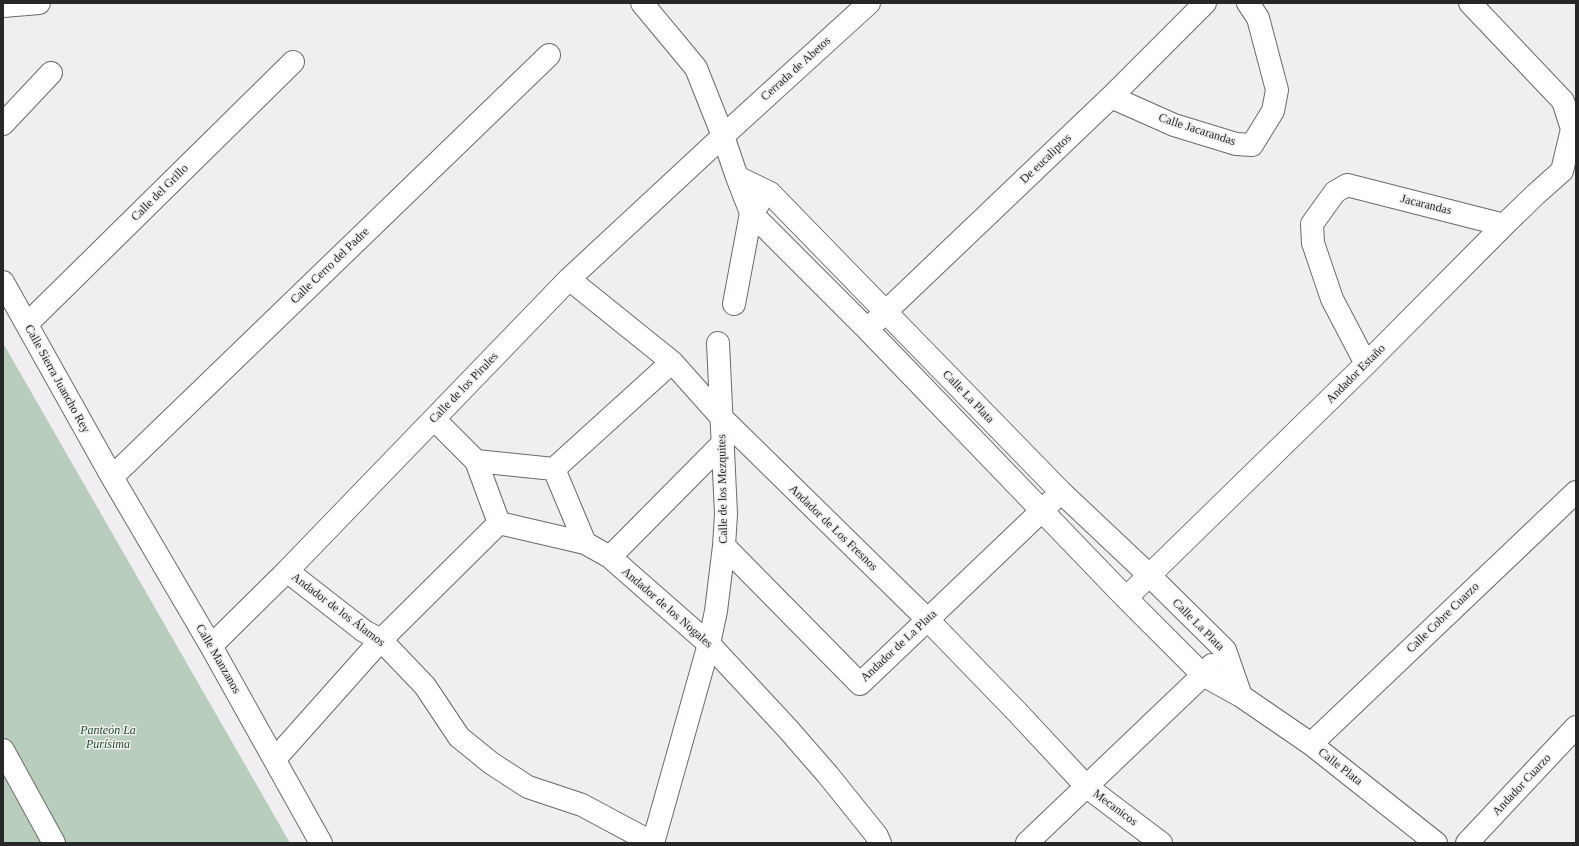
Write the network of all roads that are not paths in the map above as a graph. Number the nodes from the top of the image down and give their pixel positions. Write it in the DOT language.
graph roads {
  1 [pos="39,3"];
  2 [pos="642,3"];
  3 [pos="869,3"];
  4 [pos="1205,3"];
  5 [pos="1248,3"];
  6 [pos="1470,3"];
  7 [pos="3,6"];
  8 [pos="549,54"];
  9 [pos="293,62"];
  10 [pos="51,73"];
  11 [pos="1112,97"];
  12 [pos="3,124"];
  13 [pos="723,136"];
  14 [pos="1569,175"];
  15 [pos="737,177"];
  16 [pos="770,193"];
  17 [pos="751,213"];
  18 [pos="1504,225"];
  19 [pos="570,279"];
  20 [pos="3,282"];
  21 [pos="734,304"];
  22 [pos="886,312"];
  23 [pos="27,324"];
  24 [pos="868,329"];
  25 [pos="718,343"];
  26 [pos="672,362"];
  27 [pos="1366,364"];
  28 [pos="720,417"];
  29 [pos="434,419"];
  30 [pos="723,443"];
  31 [pos="476,461"];
  32 [pos="554,469"];
  33 [pos="112,477"];
  34 [pos="1061,492"];
  35 [pos="1576,492"];
  36 [pos="1042,510"];
  37 [pos="499,523"];
  38 [pos="585,543"];
  39 [pos="724,546"];
  40 [pos="610,557"];
  41 [pos="287,571"];
  42 [pos="1149,575"];
  43 [pos="1126,598"];
  44 [pos="928,620"];
  45 [pos="381,640"];
  46 [pos="709,644"];
  47 [pos="211,646"];
  48 [pos="1225,650"];
  49 [pos="1203,675"];
  50 [pos="1241,696"];
  51 [pos="1576,727"];
  52 [pos="1311,744"];
  53 [pos="3,750"];
  54 [pos="275,759"];
  55 [pos="1087,787"];
  56 [pos="884,841"];
  57 [pos="54,843"];
  58 [pos="321,843"];
  59 [pos="653,843"];
  60 [pos="1027,843"];
  61 [pos="1161,843"];
  62 [pos="1436,843"];
  63 [pos="1467,843"];
  1 -- 7 [label="street"];
  2 -- 13 [label="street"];
  3 -- 13 [label="street, Cerrada de Abetos"];
  4 -- 11 [label="street, De eucaliptos"];
  5 -- 11 [label="street, Calle Jacarandas"];
  6 -- 14 [label="street"];
  8 -- 33 [label="street, Calle Cerro del Padre"];
  9 -- 23 [label="street, Calle del Grillo"];
  10 -- 12 [label="street"];
  11 -- 22 [label="street, De eucaliptos"];
  13 -- 15 [label="street"];
  13 -- 19 [label="street, Calle de los Pirules"];
  14 -- 18 [label="street, Andador Estaño"];
  15 -- 16 [label="street, Calle La Plata"];
  15 -- 17 [label="street, Calle La Plata"];
  16 -- 17 [label="street"];
  16 -- 22 [label="street, Calle La Plata"];
  17 -- 21 [label="street"];
  17 -- 24 [label="street, Calle La Plata"];
  18 -- 27 [label="street, Andador Estaño"];
  18 -- 27 [label="street, Jacarandas"];
  19 -- 26 [label="street, Andador de Los Fresnos"];
  19 -- 29 [label="street, Calle de los Pirules"];
  20 -- 23 [label="street, Calle Sierra Juancho Rey"];
  22 -- 24 [label="street, De eucaliptos"];
  22 -- 34 [label="street, Calle La Plata"];
  23 -- 33 [label="street, Calle Sierra Juancho Rey"];
  24 -- 36 [label="street, Calle La Plata"];
  25 -- 28 [label="street, Calle de los Mezquites"];
  26 -- 28 [label="street, Andador de Los Fresnos"];
  26 -- 32 [label="street"];
  27 -- 42 [label="street, Andador Estaño"];
  28 -- 30 [label="street, Calle de los Mezquites"];
  28 -- 44 [label="street, Andador de Los Fresnos"];
  29 -- 31 [label="street"];
  29 -- 41 [label="street, Calle de los Pirules"];
  30 -- 39 [label="street, Calle de los Mezquites"];
  30 -- 40 [label="street"];
  31 -- 32 [label="street"];
  31 -- 37 [label="street"];
  32 -- 38 [label="street"];
  33 -- 47 [label="street, Calle Manzanos"];
  34 -- 36 [label="street, Andador de La Plata"];
  34 -- 42 [label="street, Calle La Plata"];
  35 -- 52 [label="street, Calle Cobre Cuarzo"];
  36 -- 43 [label="street, Calle La Plata"];
  36 -- 44 [label="street, Andador de La Plata"];
  37 -- 38 [label="street, Andador de los Nogales"];
  37 -- 45 [label="street"];
  38 -- 40 [label="street, Andador de los Nogales"];
  39 -- 44 [label="street, Andador de La Plata"];
  39 -- 46 [label="street, Calle de los Mezquites"];
  40 -- 46 [label="street, Andador de los Nogales"];
  41 -- 45 [label="street, Andador de los Álamos"];
  41 -- 47 [label="street, Calle de los Pirules"];
  42 -- 43 [label="street, Andador Estaño"];
  42 -- 48 [label="street, Calle La Plata"];
  43 -- 49 [label="street, Calle La Plata"];
  44 -- 55 [label="street, Andador de Los Fresnos"];
  45 -- 54 [label="street"];
  45 -- 59 [label="street, Andador de los Álamos"];
  46 -- 56 [label="street, Andador de los Nogales"];
  46 -- 59 [label="street, Calle de los Mezquites"];
  47 -- 54 [label="street, Calle Manzanos"];
  48 -- 49 [label="street"];
  48 -- 50 [label="street, Calle La Plata"];
  49 -- 50 [label="street, Calle La Plata"];
  49 -- 55 [label="street"];
  50 -- 52 [label="street, Calle Plata"];
  51 -- 63 [label="street, Andador Cuarzo"];
  52 -- 62 [label="street, Calle Plata"];
  53 -- 57 [label="street"];
  54 -- 58 [label="street, Calle Manzanos"];
  55 -- 60 [label="street"];
  55 -- 61 [label="street, Mecanicos"];
}
